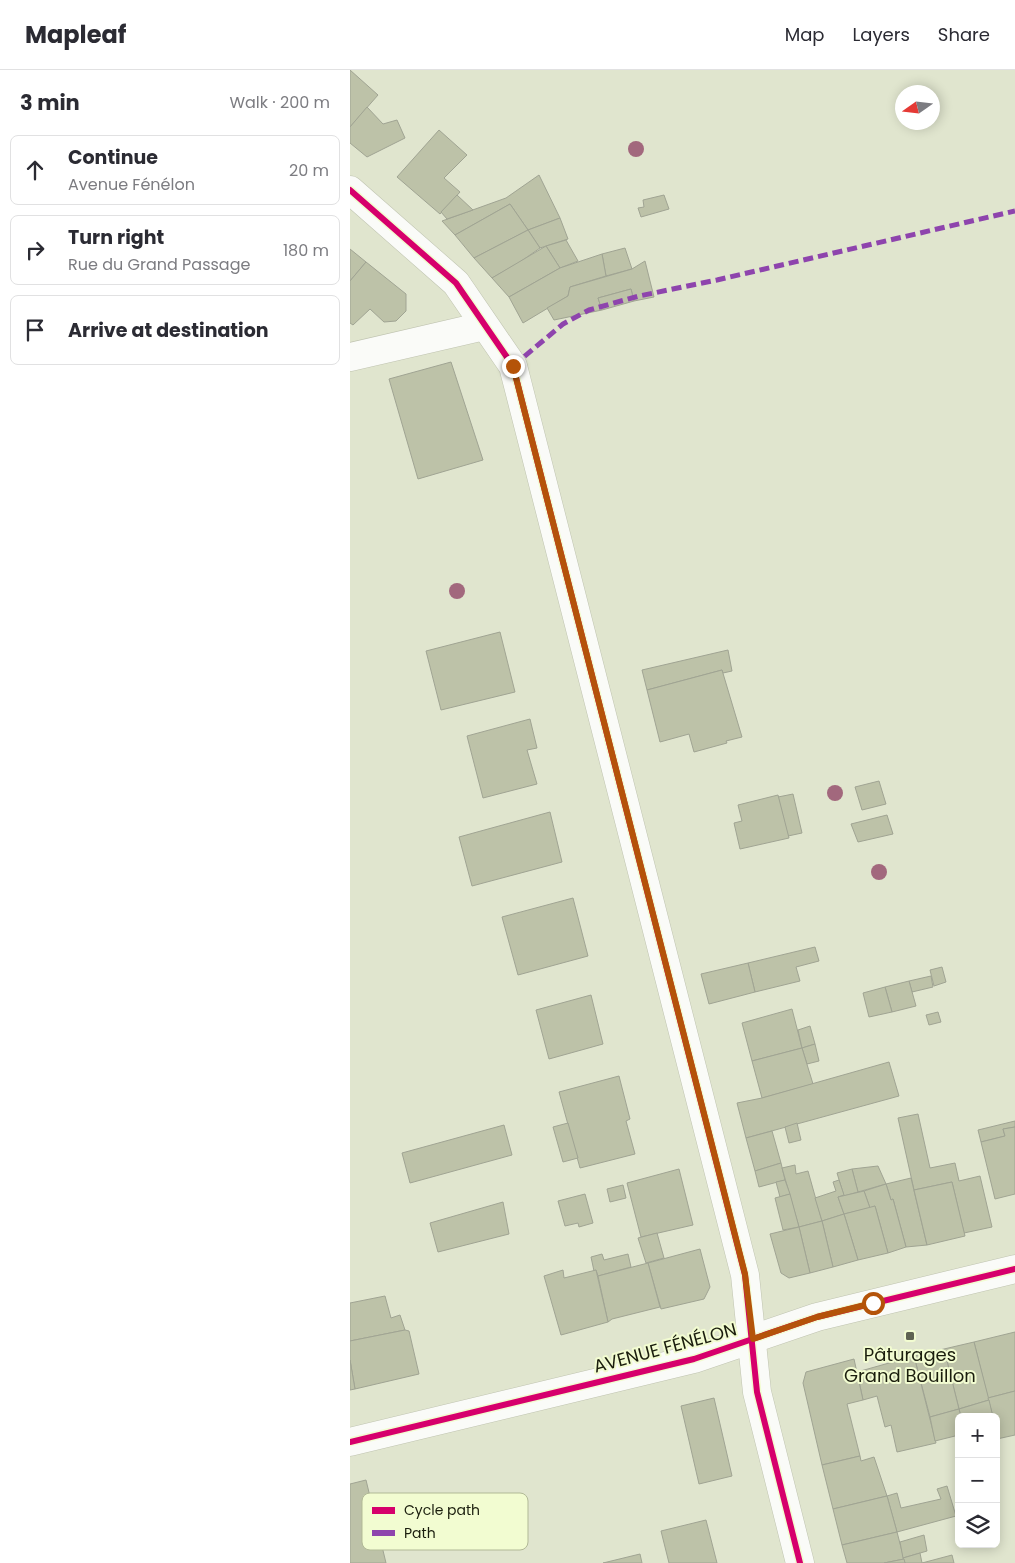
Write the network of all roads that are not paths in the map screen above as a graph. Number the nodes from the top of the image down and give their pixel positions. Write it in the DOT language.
graph roads {
  1 [pos="350,190"];
  2 [pos="484,326"];
  3 [pos="350,357"];
  4 [pos="1015,1269"];
  5 [pos="753,1339"];
  6 [pos="350,1442"];
  7 [pos="800,1563"];
  1 -- 2 [label="street"];
  2 -- 3 [label="street"];
  2 -- 5 [label="street"];
  4 -- 5 [label="street, AVENUE FÉNÉLON"];
  5 -- 6 [label="street, AVENUE FÉNÉLON"];
  5 -- 7 [label="street"];
}
